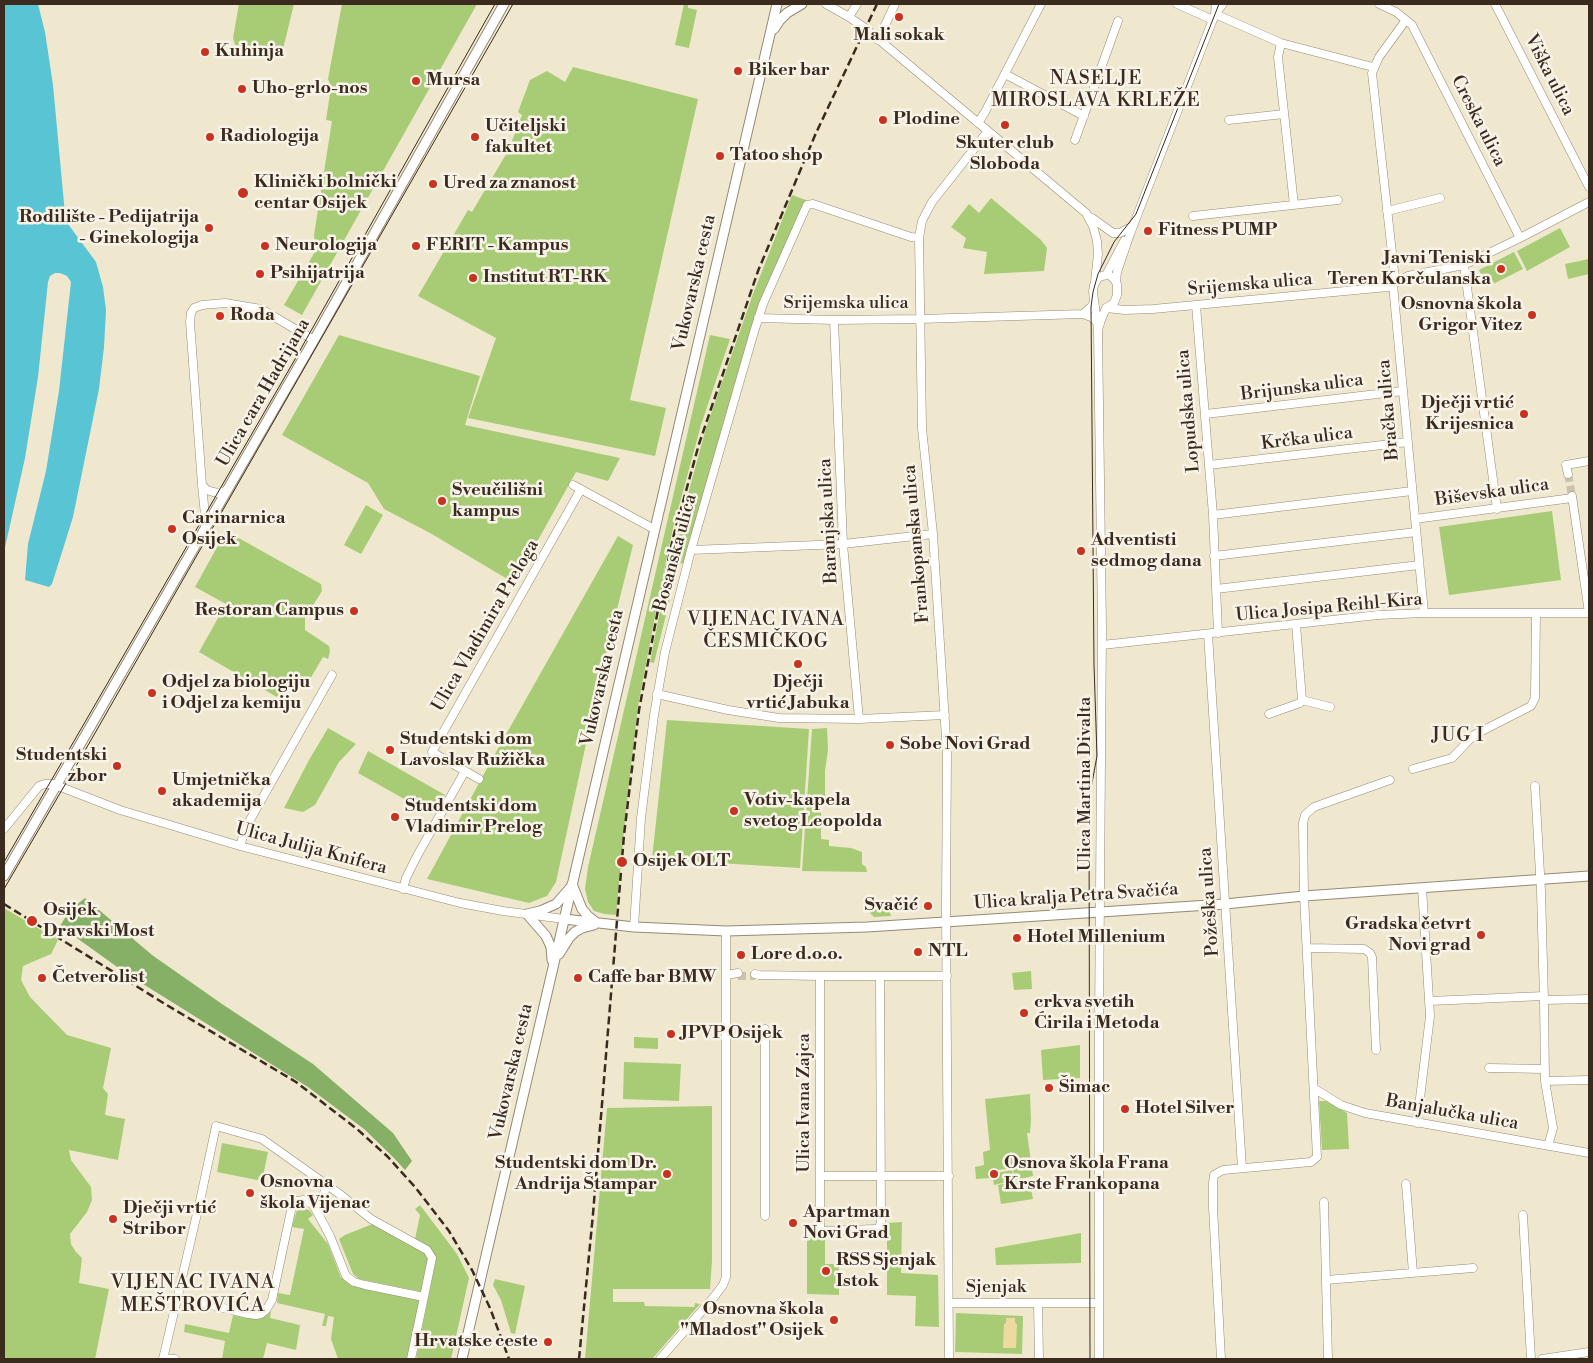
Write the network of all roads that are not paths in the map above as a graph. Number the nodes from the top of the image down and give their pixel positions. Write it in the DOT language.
graph roads {
  1 [pos="504,4"];
  2 [pos="777,4"];
  3 [pos="802,4"];
  4 [pos="826,4"];
  5 [pos="857,4"];
  6 [pos="895,4"];
  7 [pos="1041,4"];
  8 [pos="1177,4"];
  9 [pos="1216,4"];
  10 [pos="1223,4"];
  11 [pos="1379,4"];
  12 [pos="1495,4"];
  13 [pos="849,16"];
  14 [pos="1214,17"];
  15 [pos="1406,20"];
  16 [pos="1118,21"];
  17 [pos="769,38"];
  18 [pos="878,40"];
  19 [pos="1281,43"];
  20 [pos="1374,67"];
  21 [pos="1005,74"];
  22 [pos="1284,114"];
  23 [pos="1084,116"];
  24 [pos="1229,120"];
  25 [pos="978,122"];
  26 [pos="988,131"];
  27 [pos="1075,140"];
  28 [pos="1589,187"];
  29 [pos="1440,198"];
  30 [pos="1338,200"];
  31 [pos="1589,202"];
  32 [pos="1294,205"];
  33 [pos="1387,211"];
  34 [pos="1086,213"];
  35 [pos="1193,216"];
  36 [pos="1131,230"];
  37 [pos="919,238"];
  38 [pos="1520,238"];
  39 [pos="1098,254"];
  40 [pos="1464,265"];
  41 [pos="1107,275"];
  42 [pos="1116,281"];
  43 [pos="1395,284"];
  44 [pos="1094,285"];
  45 [pos="1117,295"];
  46 [pos="1094,300"];
  47 [pos="1196,305"];
  48 [pos="1106,308"];
  49 [pos="1136,309"];
  50 [pos="1083,314"];
  51 [pos="758,318"];
  52 [pos="920,319"];
  53 [pos="834,320"];
  54 [pos="1098,326"];
  55 [pos="314,340"];
  56 [pos="1403,391"];
  57 [pos="1206,414"];
  58 [pos="1408,442"];
  59 [pos="1589,461"];
  60 [pos="1209,465"];
  61 [pos="1568,474"];
  62 [pos="202,485"];
  63 [pos="573,485"];
  64 [pos="581,489"];
  65 [pos="226,491"];
  66 [pos="1412,491"];
  67 [pos="1496,509"];
  68 [pos="1213,515"];
  69 [pos="1415,519"];
  70 [pos="206,525"];
  71 [pos="654,529"];
  72 [pos="1416,532"];
  73 [pos="933,534"];
  74 [pos="844,544"];
  75 [pos="691,550"];
  76 [pos="1214,556"];
  77 [pos="1419,565"];
  78 [pos="1216,589"];
  79 [pos="1424,613"];
  80 [pos="1536,613"];
  81 [pos="1589,613"];
  82 [pos="1296,624"];
  83 [pos="1218,633"];
  84 [pos="1208,634"];
  85 [pos="1102,646"];
  86 [pos="332,675"];
  87 [pos="658,694"];
  88 [pos="1302,700"];
  89 [pos="1330,707"];
  90 [pos="1269,714"];
  91 [pos="945,715"];
  92 [pos="859,720"];
  93 [pos="1413,769"];
  94 [pos="465,771"];
  95 [pos="479,779"];
  96 [pos="1390,780"];
  97 [pos="57,785"];
  98 [pos="1535,786"];
  99 [pos="4,829"];
  100 [pos="240,846"];
  101 [pos="4,876"];
  102 [pos="1589,876"];
  103 [pos="1540,880"];
  104 [pos="572,884"];
  105 [pos="1422,888"];
  106 [pos="403,889"];
  107 [pos="1304,896"];
  108 [pos="1225,904"];
  109 [pos="1100,911"];
  110 [pos="527,914"];
  111 [pos="564,919"];
  112 [pos="947,921"];
  113 [pos="600,924"];
  114 [pos="634,927"];
  115 [pos="726,930"];
  116 [pos="1307,948"];
  117 [pos="553,968"];
  118 [pos="726,975"];
  119 [pos="737,975"];
  120 [pos="756,975"];
  121 [pos="820,976"];
  122 [pos="880,976"];
  123 [pos="947,976"];
  124 [pos="1544,998"];
  125 [pos="1589,999"];
  126 [pos="1430,1001"];
  127 [pos="764,1029"];
  128 [pos="1376,1050"];
  129 [pos="1489,1068"];
  130 [pos="1545,1069"];
  131 [pos="1589,1080"];
  132 [pos="1545,1081"];
  133 [pos="1315,1089"];
  134 [pos="1417,1123"];
  135 [pos="1548,1146"];
  136 [pos="1589,1153"];
  137 [pos="1242,1168"];
  138 [pos="820,1176"];
  139 [pos="881,1176"];
  140 [pos="949,1176"];
  141 [pos="1406,1184"];
  142 [pos="326,1185"];
  143 [pos="1324,1202"];
  144 [pos="319,1215"];
  145 [pos="1523,1215"];
  146 [pos="765,1216"];
  147 [pos="1473,1268"];
  148 [pos="1413,1273"];
  149 [pos="1326,1280"];
  150 [pos="178,1297"];
  151 [pos="424,1297"];
  152 [pos="950,1303"];
  153 [pos="1038,1303"];
  154 [pos="1099,1303"];
  155 [pos="1589,1352"];
  156 [pos="163,1358"];
  157 [pos="175,1359"];
  158 [pos="411,1359"];
  159 [pos="462,1359"];
  160 [pos="660,1359"];
  161 [pos="949,1359"];
  162 [pos="1038,1359"];
  163 [pos="1099,1359"];
  164 [pos="1221,1359"];
  165 [pos="1328,1359"];
  166 [pos="1532,1359"];
  167 [pos="1542,1359"];
  1 -- 55 [label="main road, Ulica cara Hadrijana"];
  2 -- 17 [label="main road, Vukovarska cesta"];
  3 -- 17 [label="main road"];
  4 -- 13 [label="street"];
  5 -- 13 [label="street"];
  6 -- 18 [label="street"];
  7 -- 21 [label="street"];
  8 -- 14 [label="street"];
  9 -- 14 [label="street"];
  10 -- 14 [label="street"];
  11 -- 15 [label="street"];
  12 -- 28 [label="street, Viška ulica"];
  13 -- 18 [label="street"];
  14 -- 19 [label="street"];
  14 -- 36 [label="street"];
  15 -- 20 [label="street, Bračka ulica"];
  15 -- 38 [label="street, Creska ulica"];
  16 -- 23 [label="street"];
  17 -- 71 [label="main road, Vukovarska cesta"];
  18 -- 25 [label="street"];
  19 -- 20 [label="street"];
  19 -- 22 [label="street"];
  20 -- 33 [label="street, Bračka ulica"];
  21 -- 23 [label="street"];
  21 -- 25 [label="street"];
  22 -- 24 [label="street"];
  22 -- 32 [label="street"];
  23 -- 27 [label="street"];
  25 -- 26 [label="street"];
  26 -- 34 [label="street"];
  26 -- 37 [label="street, Frankopanska ulica"];
  29 -- 33 [label="street"];
  30 -- 32 [label="street"];
  31 -- 38 [label="street, Srijemska ulica"];
  32 -- 35 [label="street"];
  33 -- 43 [label="street, Bračka ulica"];
  34 -- 36 [label="street"];
  34 -- 39 [label="street"];
  36 -- 41 [label="street"];
  36 -- 42 [label="street"];
  37 -- 51 [label="street, Bosanska ulica"];
  37 -- 52 [label="street, Frankopanska ulica"];
  38 -- 40 [label="street, Srijemska ulica"];
  39 -- 41 [label="street"];
  39 -- 44 [label="street"];
  40 -- 43 [label="street, Srijemska ulica"];
  40 -- 67 [label="street"];
  41 -- 42 [label="street"];
  41 -- 44 [label="street"];
  42 -- 45 [label="street"];
  43 -- 47 [label="street, Srijemska ulica"];
  43 -- 56 [label="street, Bračka ulica"];
  44 -- 46 [label="street"];
  45 -- 48 [label="street"];
  45 -- 49 [label="street"];
  46 -- 48 [label="street"];
  46 -- 50 [label="street"];
  46 -- 54 [label="street, Ulica Martina Divalta"];
  47 -- 49 [label="street, Srijemska ulica"];
  47 -- 57 [label="street, Lopudska ulica"];
  48 -- 49 [label="street, Srijemska ulica"];
  48 -- 54 [label="street, Ulica Martina Divalta"];
  50 -- 52 [label="street, Srijemska ulica"];
  50 -- 54 [label="street"];
  51 -- 53 [label="street, Srijemska ulica"];
  51 -- 75 [label="street, Bosanska ulica"];
  52 -- 53 [label="street, Srijemska ulica"];
  52 -- 73 [label="street, Frankopanska ulica"];
  53 -- 74 [label="street, Baranjska ulica"];
  54 -- 85 [label="street, Ulica Martina Divalta"];
  55 -- 62 [label="street"];
  55 -- 65 [label="main road, Ulica cara Hadrijana"];
  56 -- 57 [label="street, Brijunska ulica"];
  56 -- 58 [label="street, Bračka ulica"];
  57 -- 60 [label="street, Lopudska ulica"];
  58 -- 60 [label="street, Krčka ulica"];
  58 -- 66 [label="street, Bračka ulica"];
  59 -- 61 [label="street, Biševska ulica"];
  60 -- 68 [label="street, Lopudska ulica"];
  62 -- 65 [label="street"];
  62 -- 70 [label="street"];
  63 -- 64 [label="street"];
  64 -- 71 [label="street"];
  64 -- 94 [label="street, Ulica Vladimira Preloga"];
  65 -- 70 [label="main road, Ulica cara Hadrijana"];
  66 -- 68 [label="street"];
  66 -- 69 [label="street, Bračka ulica"];
  67 -- 69 [label="street, Biševska ulica"];
  67 -- 81 [label="street, Biševska ulica"];
  68 -- 76 [label="street, Lopudska ulica"];
  69 -- 72 [label="street, Bračka ulica"];
  70 -- 97 [label="main road, Ulica cara Hadrijana"];
  71 -- 104 [label="main road, Vukovarska cesta"];
  72 -- 76 [label="street"];
  72 -- 77 [label="street, Bračka ulica"];
  73 -- 74 [label="street"];
  73 -- 91 [label="street, Frankopanska ulica"];
  74 -- 75 [label="street"];
  74 -- 92 [label="street, Baranjska ulica"];
  75 -- 87 [label="street, Bosanska ulica"];
  76 -- 78 [label="street, Lopudska ulica"];
  77 -- 78 [label="street"];
  77 -- 79 [label="street, Bračka ulica"];
  78 -- 83 [label="street, Lopudska ulica"];
  79 -- 80 [label="street, Ulica Josipa Reihl-Kira"];
  79 -- 82 [label="street, Ulica Josipa Reihl-Kira"];
  80 -- 81 [label="street, Ulica Josipa Reihl-Kira"];
  80 -- 93 [label="street"];
  82 -- 83 [label="street, Ulica Josipa Reihl-Kira"];
  82 -- 88 [label="street"];
  83 -- 84 [label="street, Ulica Josipa Reihl-Kira"];
  84 -- 85 [label="street, Ulica Josipa Reihl-Kira"];
  84 -- 108 [label="street, Požeška ulica"];
  85 -- 109 [label="street, Ulica Martina Divalta"];
  86 -- 100 [label="street"];
  87 -- 92 [label="street"];
  87 -- 114 [label="street, Bosanska ulica"];
  88 -- 89 [label="street"];
  88 -- 90 [label="street"];
  91 -- 92 [label="street"];
  91 -- 112 [label="street, Frankopanska ulica"];
  94 -- 95 [label="street"];
  94 -- 106 [label="street"];
  96 -- 107 [label="street"];
  97 -- 99 [label="street"];
  97 -- 100 [label="street, Ulica Julija Knifera"];
  97 -- 101 [label="main road, Ulica cara Hadrijana"];
  98 -- 103 [label="street"];
  100 -- 106 [label="street, Ulica Julija Knifera"];
  102 -- 103 [label="main road, Ulica kralja Petra Svačića"];
  103 -- 105 [label="main road, Ulica kralja Petra Svačića"];
  103 -- 124 [label="street"];
  104 -- 110 [label="main road"];
  104 -- 111 [label="main road, Vukovarska cesta"];
  104 -- 113 [label="main road"];
  105 -- 107 [label="main road, Ulica kralja Petra Svačića"];
  105 -- 126 [label="street"];
  106 -- 110 [label="street, Ulica Julija Knifera"];
  107 -- 108 [label="main road, Ulica kralja Petra Svačića"];
  107 -- 116 [label="street"];
  108 -- 109 [label="main road, Ulica kralja Petra Svačića"];
  108 -- 137 [label="street, Požeška ulica"];
  109 -- 112 [label="main road, Ulica kralja Petra Svačića"];
  109 -- 154 [label="street, Ulica Martina Divalta"];
  110 -- 111 [label="street, Ulica Julija Knifera"];
  110 -- 117 [label="main road"];
  111 -- 113 [label="main road, Ulica kralja Petra Svačića"];
  111 -- 117 [label="main road, Vukovarska cesta"];
  112 -- 115 [label="main road, Ulica kralja Petra Svačića"];
  112 -- 123 [label="street, Frankopanska ulica"];
  113 -- 114 [label="main road, Ulica kralja Petra Svačića"];
  113 -- 117 [label="main road"];
  114 -- 115 [label="main road, Ulica kralja Petra Svačića"];
  115 -- 118 [label="street"];
  116 -- 128 [label="street"];
  116 -- 133 [label="street"];
  117 -- 159 [label="main road, Vukovarska cesta"];
  118 -- 119 [label="street"];
  118 -- 160 [label="street"];
  120 -- 121 [label="street"];
  121 -- 122 [label="street"];
  121 -- 138 [label="street, Ulica Ivana Zajca"];
  122 -- 123 [label="street"];
  122 -- 139 [label="street"];
  123 -- 140 [label="street, Frankopanska ulica"];
  124 -- 125 [label="street"];
  124 -- 126 [label="street"];
  124 -- 130 [label="street"];
  126 -- 134 [label="street"];
  127 -- 146 [label="street"];
  129 -- 130 [label="street"];
  130 -- 132 [label="street"];
  131 -- 132 [label="street"];
  132 -- 135 [label="street"];
  133 -- 134 [label="street, Banjalučka ulica"];
  133 -- 137 [label="street"];
  134 -- 135 [label="street, Banjalučka ulica"];
  135 -- 136 [label="street, Banjalučka ulica"];
  137 -- 164 [label="street"];
  138 -- 139 [label="street"];
  138 -- 139 [label="street, Ulica Ivana Zajca"];
  139 -- 140 [label="street"];
  140 -- 152 [label="street, Frankopanska ulica"];
  141 -- 148 [label="street"];
  142 -- 144 [label="street"];
  142 -- 150 [label="street"];
  142 -- 151 [label="street"];
  143 -- 149 [label="street"];
  144 -- 150 [label="street"];
  144 -- 151 [label="street"];
  145 -- 166 [label="street"];
  147 -- 148 [label="street"];
  148 -- 149 [label="street"];
  149 -- 165 [label="street"];
  150 -- 156 [label="street"];
  151 -- 158 [label="street"];
  152 -- 153 [label="street, Sjenjak"];
  152 -- 161 [label="street, Sjenjak"];
  153 -- 154 [label="street, Sjenjak"];
  153 -- 162 [label="street, Sjenjak"];
  154 -- 163 [label="street, Ulica Martina Divalta"];
  155 -- 167 [label="street"];
  156 -- 157 [label="street"];
}
